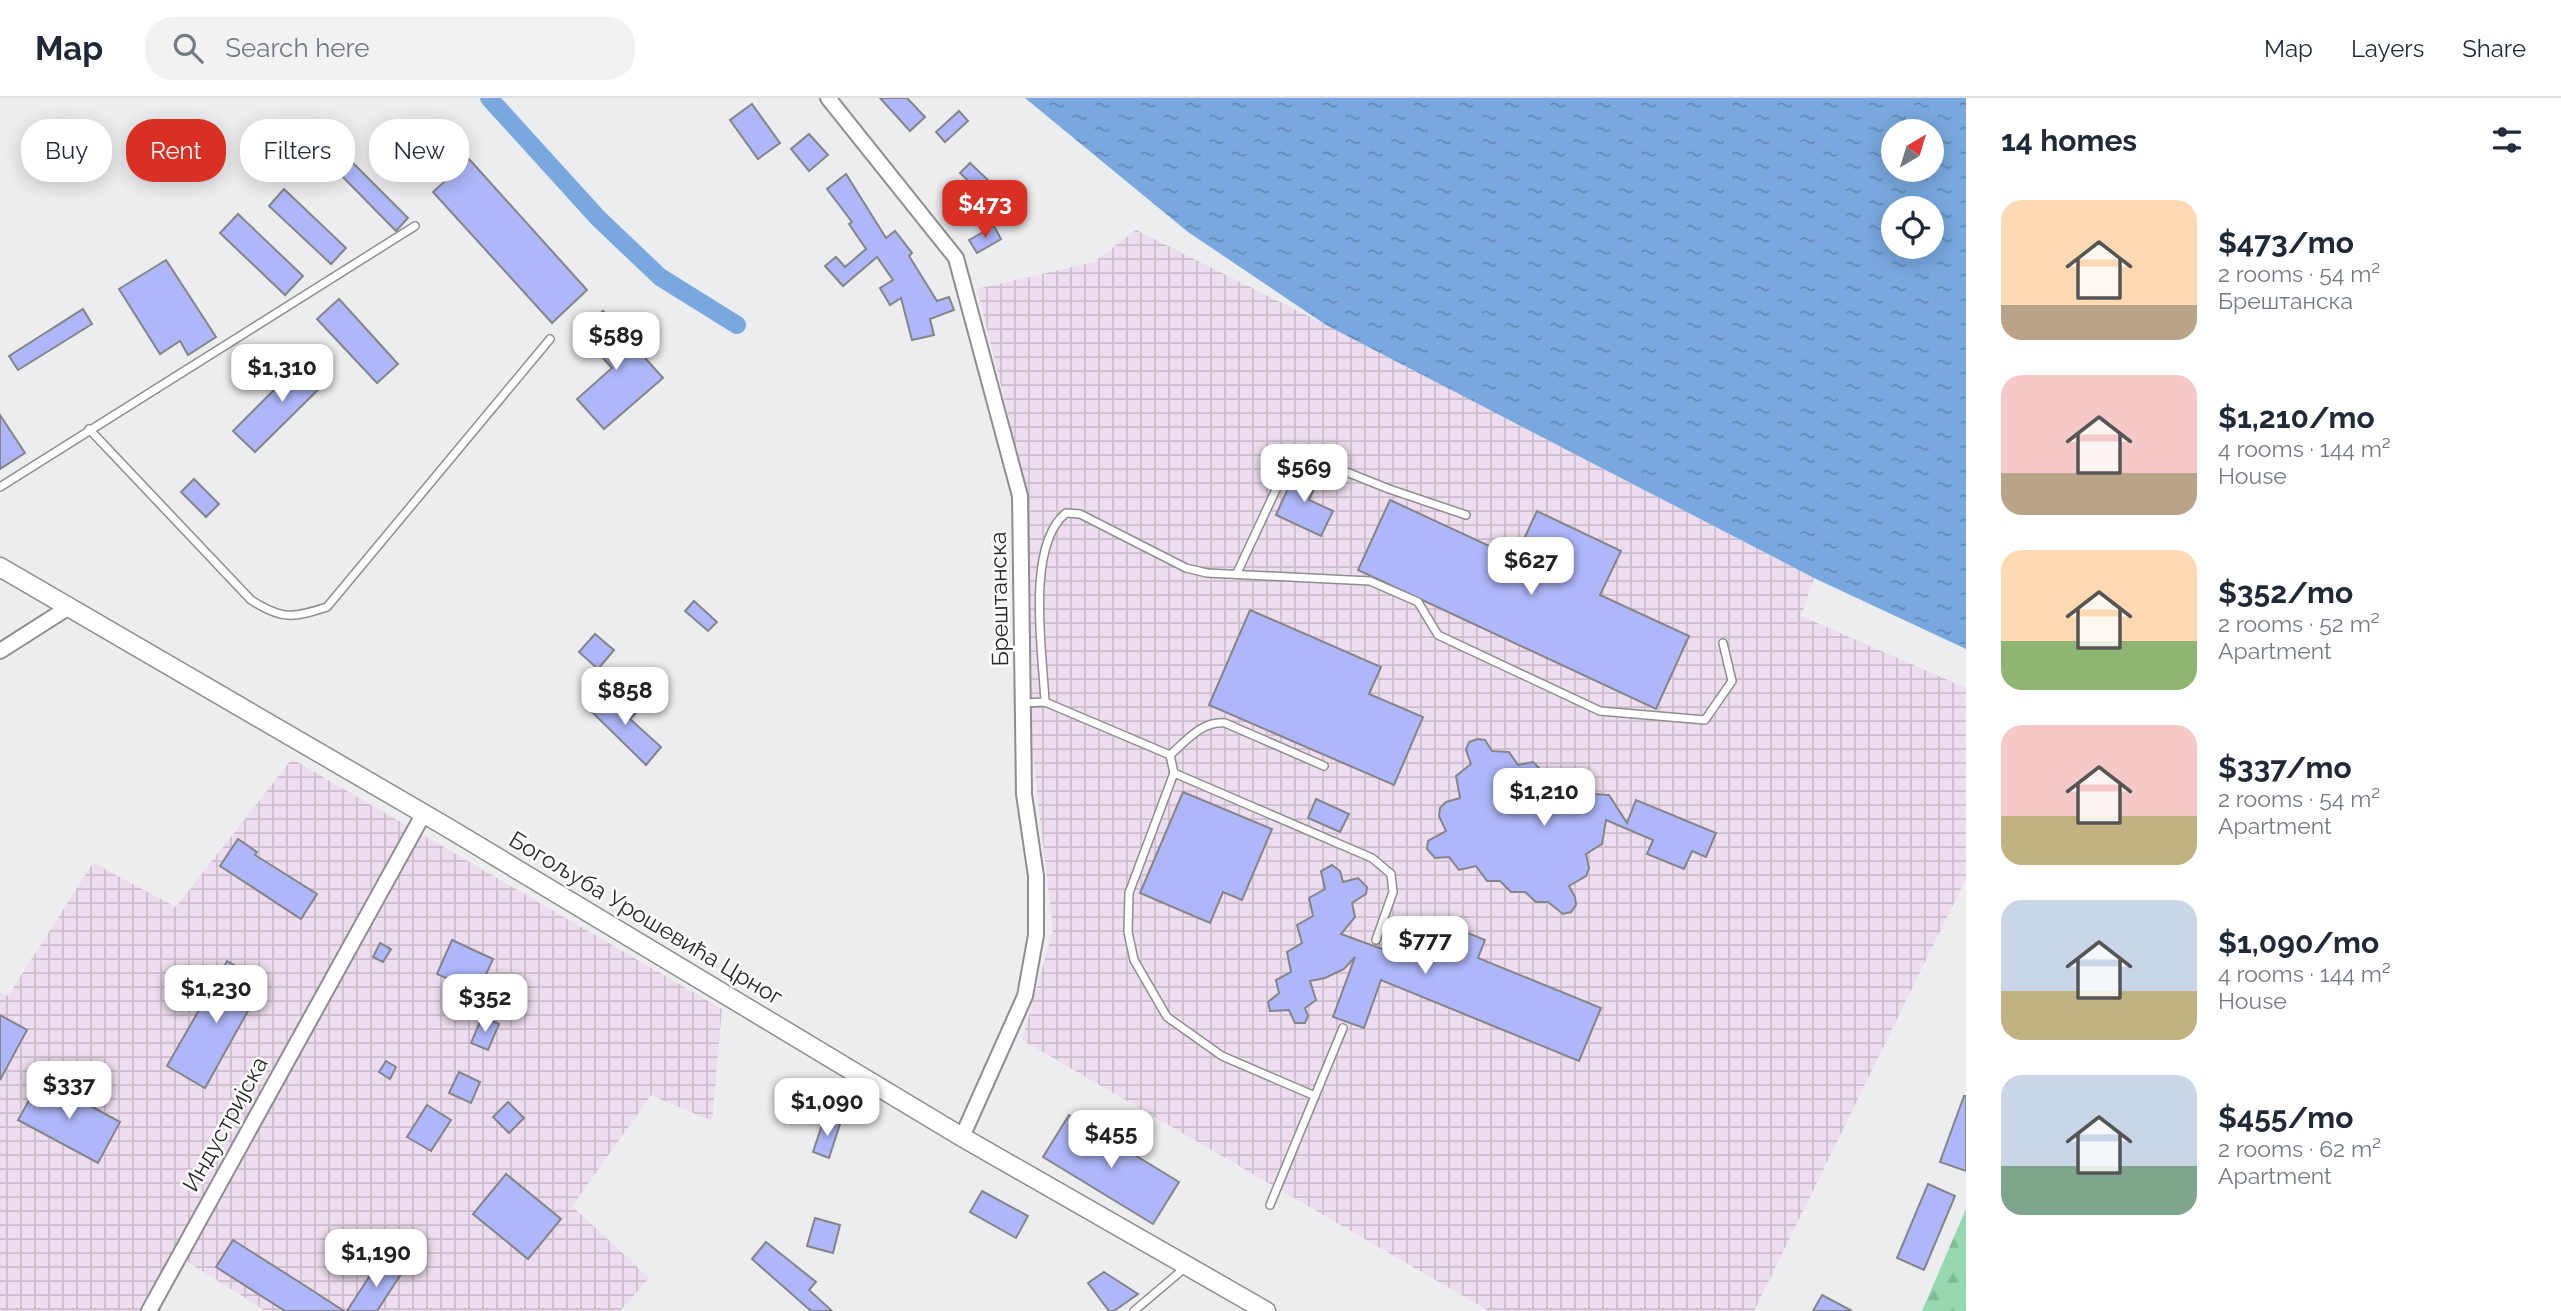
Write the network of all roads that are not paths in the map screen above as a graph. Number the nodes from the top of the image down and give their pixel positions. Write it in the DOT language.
graph roads {
  1 [pos="828,98"];
  2 [pos="415,226"];
  3 [pos="550,339"];
  4 [pos="89,429"];
  5 [pos="0,486"];
  6 [pos="1466,515"];
  7 [pos="0,567"];
  8 [pos="1237,573"];
  9 [pos="69,607"];
  10 [pos="1723,643"];
  11 [pos="0,651"];
  12 [pos="1045,702"];
  13 [pos="1022,703"];
  14 [pos="1170,755"];
  15 [pos="1324,766"];
  16 [pos="1174,772"];
  17 [pos="424,813"];
  18 [pos="1376,940"];
  19 [pos="1343,1028"];
  20 [pos="1315,1096"];
  21 [pos="962,1137"];
  22 [pos="1270,1205"];
  23 [pos="1187,1266"];
  24 [pos="149,1311"];
  25 [pos="1134,1311"];
  26 [pos="1266,1311"];
  1 -- 13 [label="street, Брештанска"];
  2 -- 4 [label="lane"];
  3 -- 4 [label="lane"];
  4 -- 5 [label="lane"];
  6 -- 8 [label="lane"];
  7 -- 9 [label="street, Богољуба Урошевића Црног"];
  8 -- 10 [label="lane"];
  8 -- 12 [label="lane"];
  9 -- 11 [label="street"];
  9 -- 17 [label="street, Богољуба Урошевића Црног"];
  12 -- 13 [label="lane"];
  12 -- 14 [label="lane"];
  13 -- 21 [label="street, Брештанска"];
  14 -- 15 [label="lane"];
  14 -- 16 [label="lane"];
  16 -- 18 [label="lane"];
  16 -- 20 [label="lane"];
  17 -- 21 [label="street, Богољуба Урошевића Црног"];
  17 -- 24 [label="street, Индустријска"];
  19 -- 20 [label="lane"];
  20 -- 22 [label="lane"];
  21 -- 23 [label="street, Богољуба Урошевића Црног"];
  23 -- 25 [label="lane"];
  23 -- 26 [label="street, Богољуба Урошевића Црног"];
}
